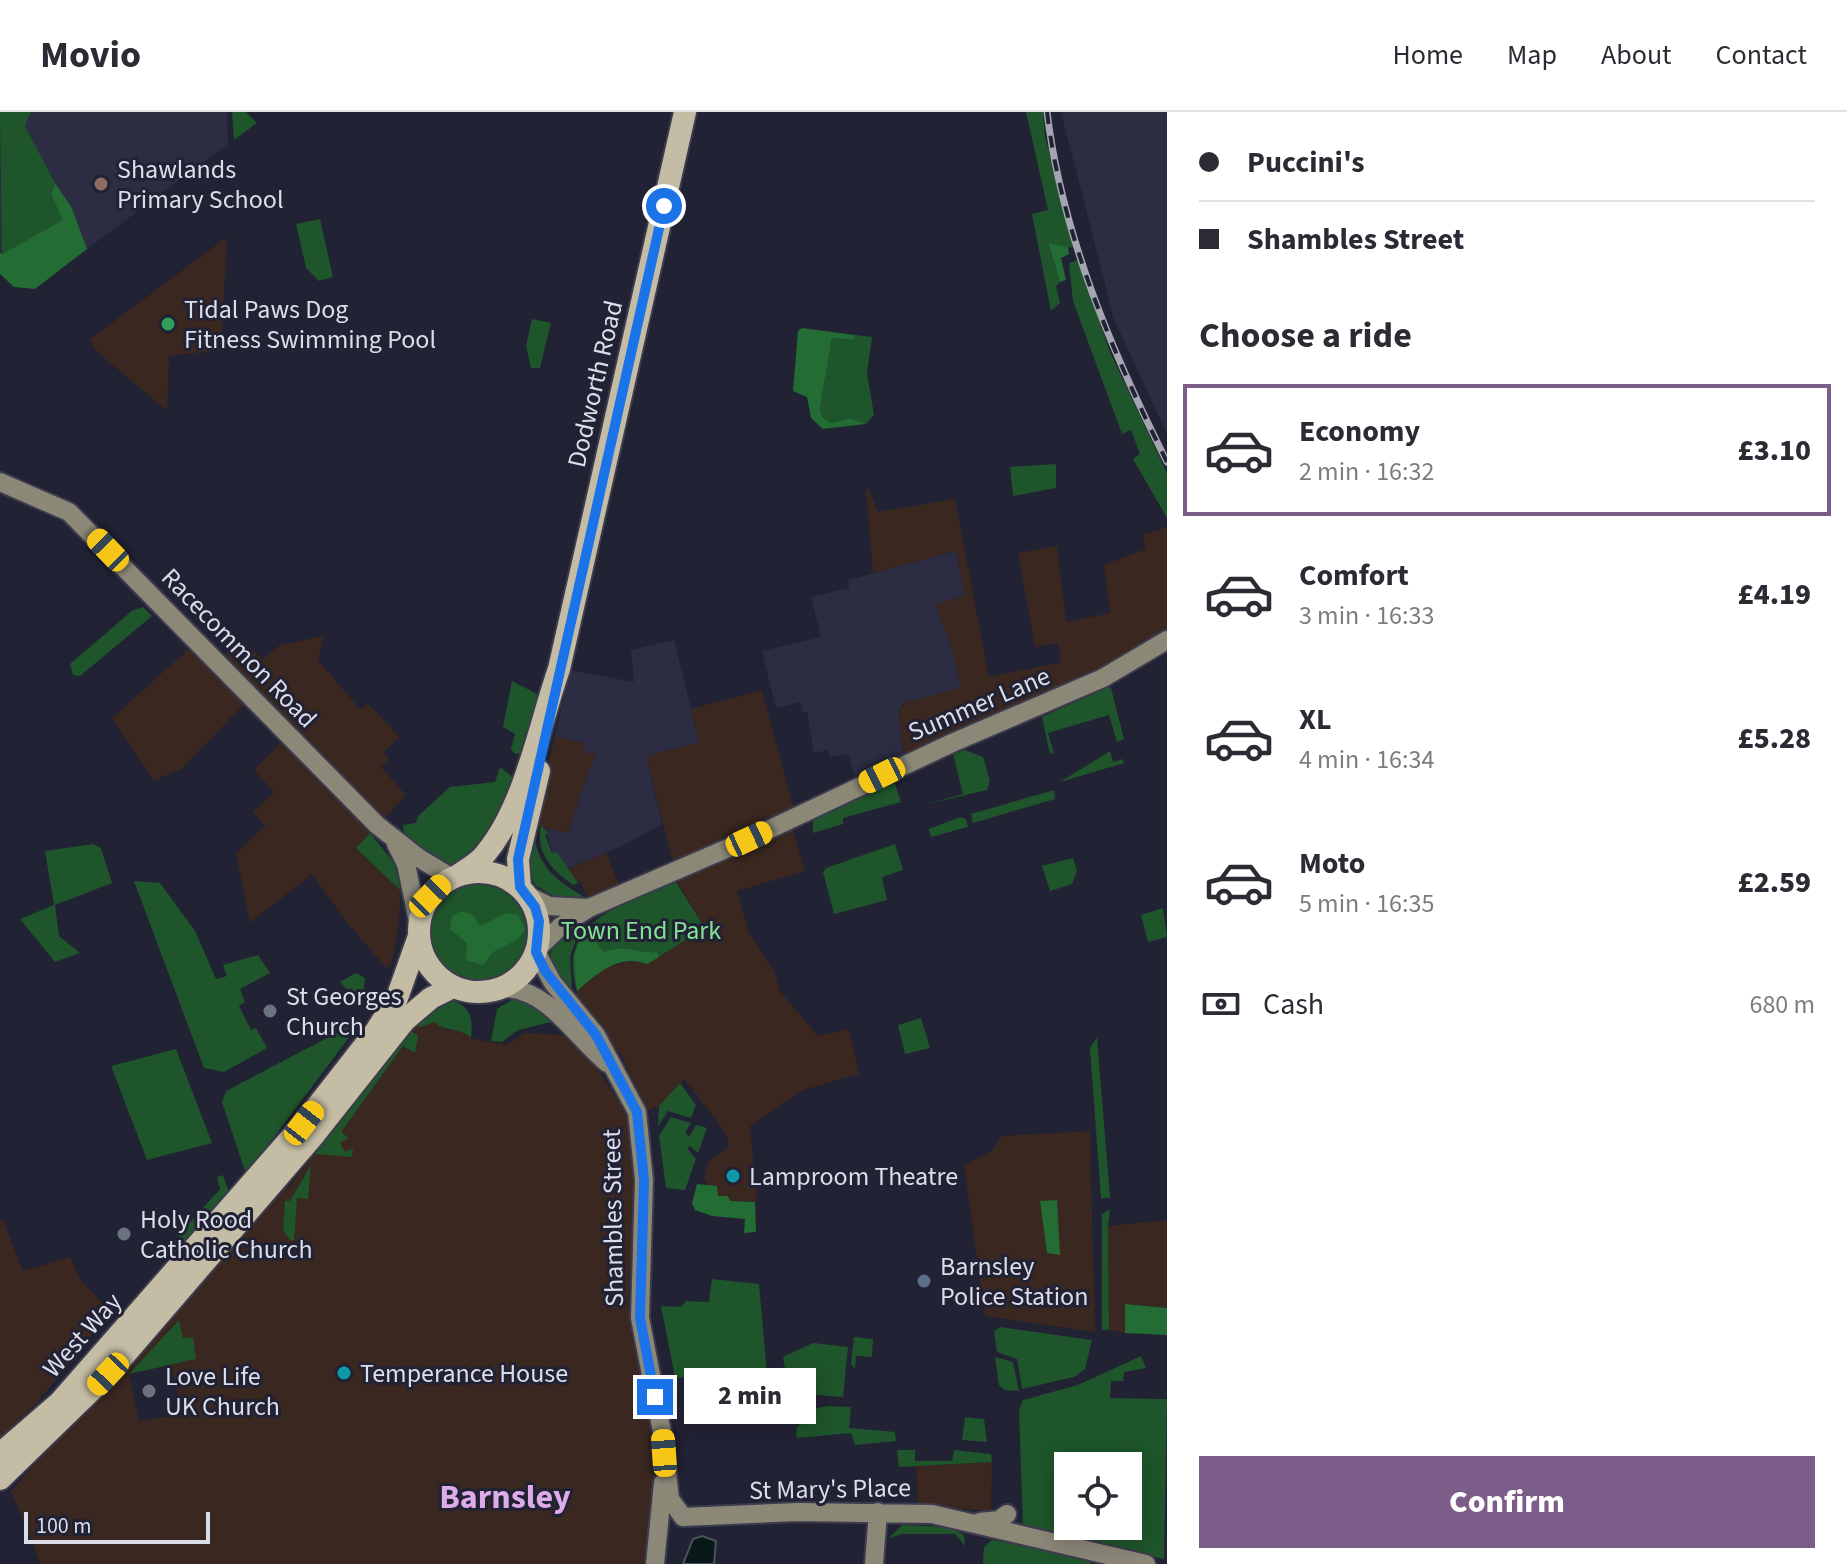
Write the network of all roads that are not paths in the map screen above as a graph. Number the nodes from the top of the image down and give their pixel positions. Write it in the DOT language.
graph roads {
  1 [pos="685,112"];
  2 [pos="0,482"];
  3 [pos="1167,640"];
  4 [pos="559,669"];
  5 [pos="393,839"];
  6 [pos="454,877"];
  7 [pos="523,891"];
  8 [pos="589,908"];
  9 [pos="419,931"];
  10 [pos="537,951"];
  11 [pos="453,987"];
  12 [pos="504,988"];
  13 [pos="612,1067"];
  14 [pos="0,1454"];
  15 [pos="665,1469"];
  16 [pos="0,1479"];
  17 [pos="878,1512"];
  18 [pos="1007,1514"];
  19 [pos="683,1517"];
  20 [pos="977,1522"];
  21 [pos="656,1560"];
  22 [pos="874,1564"];
  23 [pos="1146,1564"];
  1 -- 4 [label="highway, Dodworth Road"];
  2 -- 5 [label="street, Racecommon Road"];
  3 -- 8 [label="street, Summer Lane"];
  4 -- 6 [label="highway, Dodworth Road"];
  4 -- 7 [label="highway, Dodworth Road"];
  5 -- 6 [label="street, Racecommon Road"];
  5 -- 9 [label="street, Racecommon Road"];
  6 -- 7 [label="highway"];
  6 -- 9 [label="highway"];
  7 -- 8 [label="street, Summer Lane"];
  7 -- 10 [label="highway"];
  8 -- 10 [label="street, Summer Lane"];
  9 -- 11 [label="highway"];
  9 -- 14 [label="highway, West Way"];
  10 -- 12 [label="highway"];
  10 -- 13 [label="street, Shambles Street"];
  11 -- 12 [label="highway"];
  11 -- 16 [label="highway, West Way"];
  12 -- 13 [label="street, Shambles Street"];
  13 -- 15 [label="street, Shambles Street"];
  15 -- 19 [label="street, Shambles Street"];
  15 -- 21 [label="street, Shambles Street"];
  17 -- 19 [label="street, St Mary's Place"];
  17 -- 20 [label="street, St Mary's Place"];
  17 -- 22 [label="street"];
  18 -- 20 [label="street"];
  19 -- 21 [label="street, Shambles Street"];
  20 -- 23 [label="street, St Mary's Place"];
}
